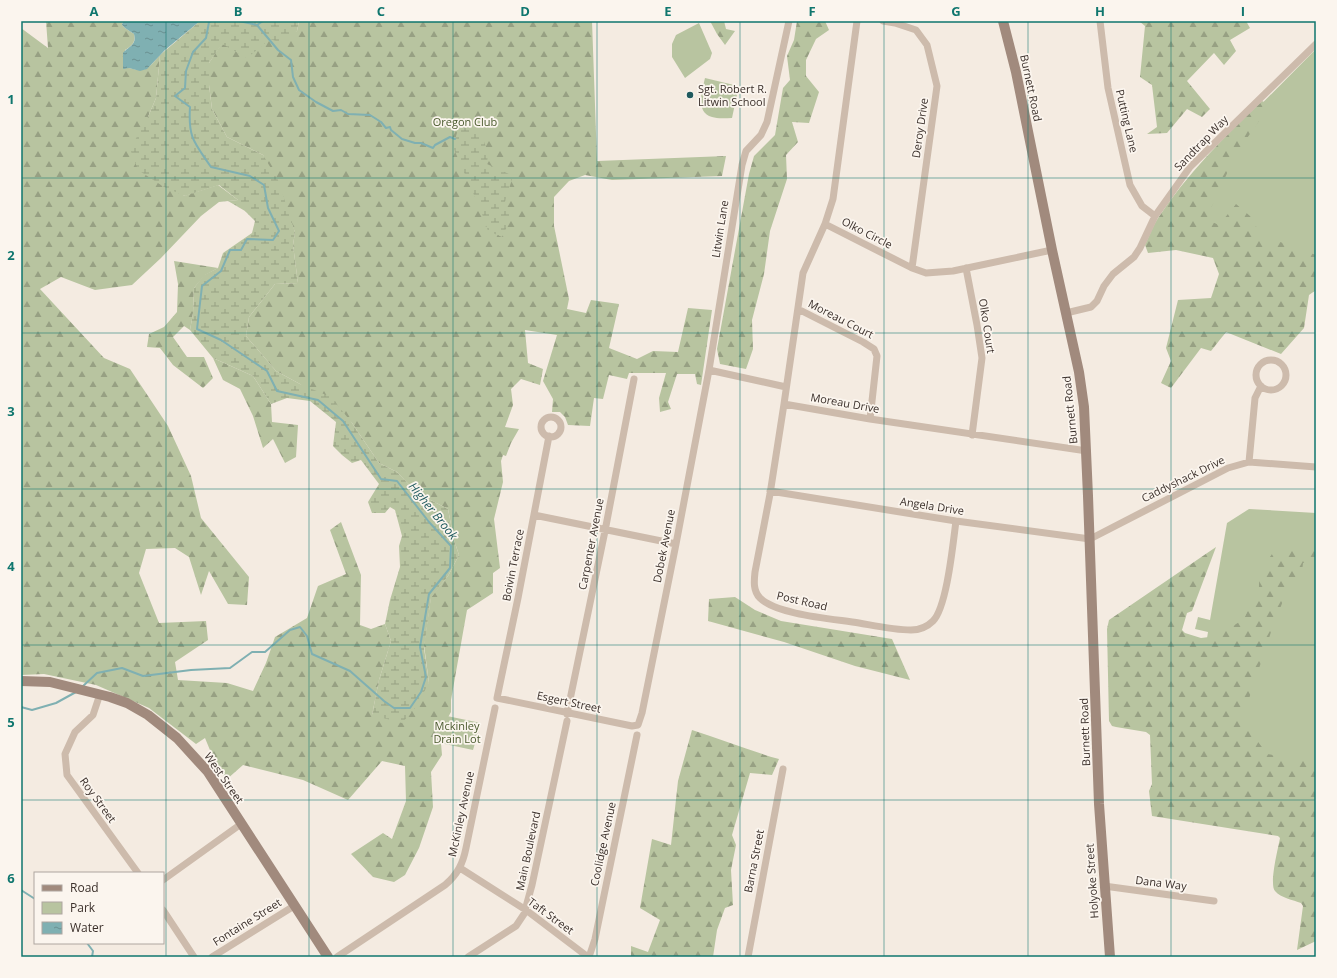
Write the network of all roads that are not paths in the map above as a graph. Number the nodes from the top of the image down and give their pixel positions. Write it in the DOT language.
graph roads {
  1 [pos="789,21"];
  2 [pos="856,21"];
  3 [pos="883,21"];
  4 [pos="1003,21"];
  5 [pos="1100,21"];
  6 [pos="1316,44"];
  7 [pos="1155,216"];
  8 [pos="825,224"];
  9 [pos="1052,250"];
  10 [pos="912,268"];
  11 [pos="966,268"];
  12 [pos="798,309"];
  13 [pos="1066,313"];
  14 [pos="709,370"];
  15 [pos="634,379"];
  16 [pos="1261,386"];
  17 [pos="786,387"];
  18 [pos="784,404"];
  19 [pos="870,419"];
  20 [pos="972,435"];
  21 [pos="549,436"];
  22 [pos="1087,452"];
  23 [pos="1249,462"];
  24 [pos="1316,467"];
  25 [pos="770,490"];
  26 [pos="534,515"];
  27 [pos="956,521"];
  28 [pos="606,529"];
  29 [pos="1090,539"];
  30 [pos="676,544"];
  31 [pos="21,681"];
  32 [pos="100,694"];
  33 [pos="497,698"];
  34 [pos="494,708"];
  35 [pos="567,717"];
  36 [pos="638,725"];
  37 [pos="637,735"];
  38 [pos="783,769"];
  39 [pos="1099,804"];
  40 [pos="241,824"];
  41 [pos="460,868"];
  42 [pos="137,872"];
  43 [pos="164,879"];
  44 [pos="1104,886"];
  45 [pos="1214,901"];
  46 [pos="294,906"];
  47 [pos="526,910"];
  48 [pos="164,912"];
  49 [pos="194,957"];
  50 [pos="212,957"];
  51 [pos="328,957"];
  52 [pos="337,957"];
  53 [pos="468,957"];
  54 [pos="589,957"];
  55 [pos="748,957"];
  56 [pos="1110,957"];
  1 -- 14 [label="street, Litwin Lane"];
  2 -- 8 [label="street, Olko Circle"];
  3 -- 10 [label="street, Deroy Drive"];
  4 -- 9 [label="main road, Burnett Road"];
  5 -- 7 [label="street, Putting Lane"];
  6 -- 7 [label="street, Sandtrap Way"];
  7 -- 13 [label="street, Sandtrap Way"];
  8 -- 10 [label="street, Olko Circle"];
  8 -- 12 [label="street"];
  9 -- 11 [label="street, Olko Circle"];
  9 -- 13 [label="main road, Burnett Road"];
  10 -- 11 [label="street, Olko Circle"];
  11 -- 20 [label="street, Olko Court"];
  12 -- 17 [label="street"];
  12 -- 19 [label="street, Moreau Court"];
  13 -- 22 [label="main road, Burnett Road"];
  14 -- 17 [label="street"];
  14 -- 30 [label="street, Dobek Avenue"];
  15 -- 28 [label="street, Carpenter Avenue"];
  16 -- 16 [label="street"];
  16 -- 23 [label="street"];
  17 -- 18 [label="street"];
  18 -- 19 [label="street, Moreau Drive"];
  18 -- 25 [label="street, Post Road"];
  19 -- 20 [label="street, Moreau Drive"];
  20 -- 22 [label="street, Moreau Drive"];
  21 -- 26 [label="street, Boivin Terrace"];
  22 -- 29 [label="main road, Burnett Road"];
  23 -- 24 [label="street, Caddyshack Drive"];
  23 -- 29 [label="street, Caddyshack Drive"];
  25 -- 27 [label="street, Angela Drive"];
  25 -- 27 [label="street, Post Road"];
  26 -- 28 [label="street"];
  26 -- 33 [label="street, Boivin Terrace"];
  27 -- 29 [label="street, Angela Drive"];
  28 -- 30 [label="street"];
  28 -- 35 [label="street, Carpenter Avenue"];
  29 -- 39 [label="main road, Burnett Road"];
  30 -- 36 [label="street, Dobek Avenue"];
  31 -- 32 [label="main road, West Street"];
  32 -- 40 [label="main road, West Street"];
  32 -- 42 [label="street, Roy Street"];
  33 -- 35 [label="street, Esgert Street"];
  34 -- 41 [label="street, McKinley Avenue"];
  35 -- 36 [label="street, Esgert Street"];
  35 -- 47 [label="street, Main Boulevard"];
  37 -- 54 [label="street, Coolidge Avenue"];
  38 -- 55 [label="street, Barna Street"];
  39 -- 44 [label="main road, Holyoke Street"];
  40 -- 43 [label="street"];
  40 -- 46 [label="main road, West Street"];
  41 -- 47 [label="street, Taft Street"];
  41 -- 52 [label="street, McKinley Avenue"];
  44 -- 45 [label="street, Dana Way"];
  44 -- 56 [label="main road, Holyoke Street"];
  46 -- 50 [label="street, Fontaine Street"];
  46 -- 51 [label="main road, West Street"];
  47 -- 53 [label="street, Main Boulevard"];
  47 -- 54 [label="street, Taft Street"];
  48 -- 49 [label="street"];
}
